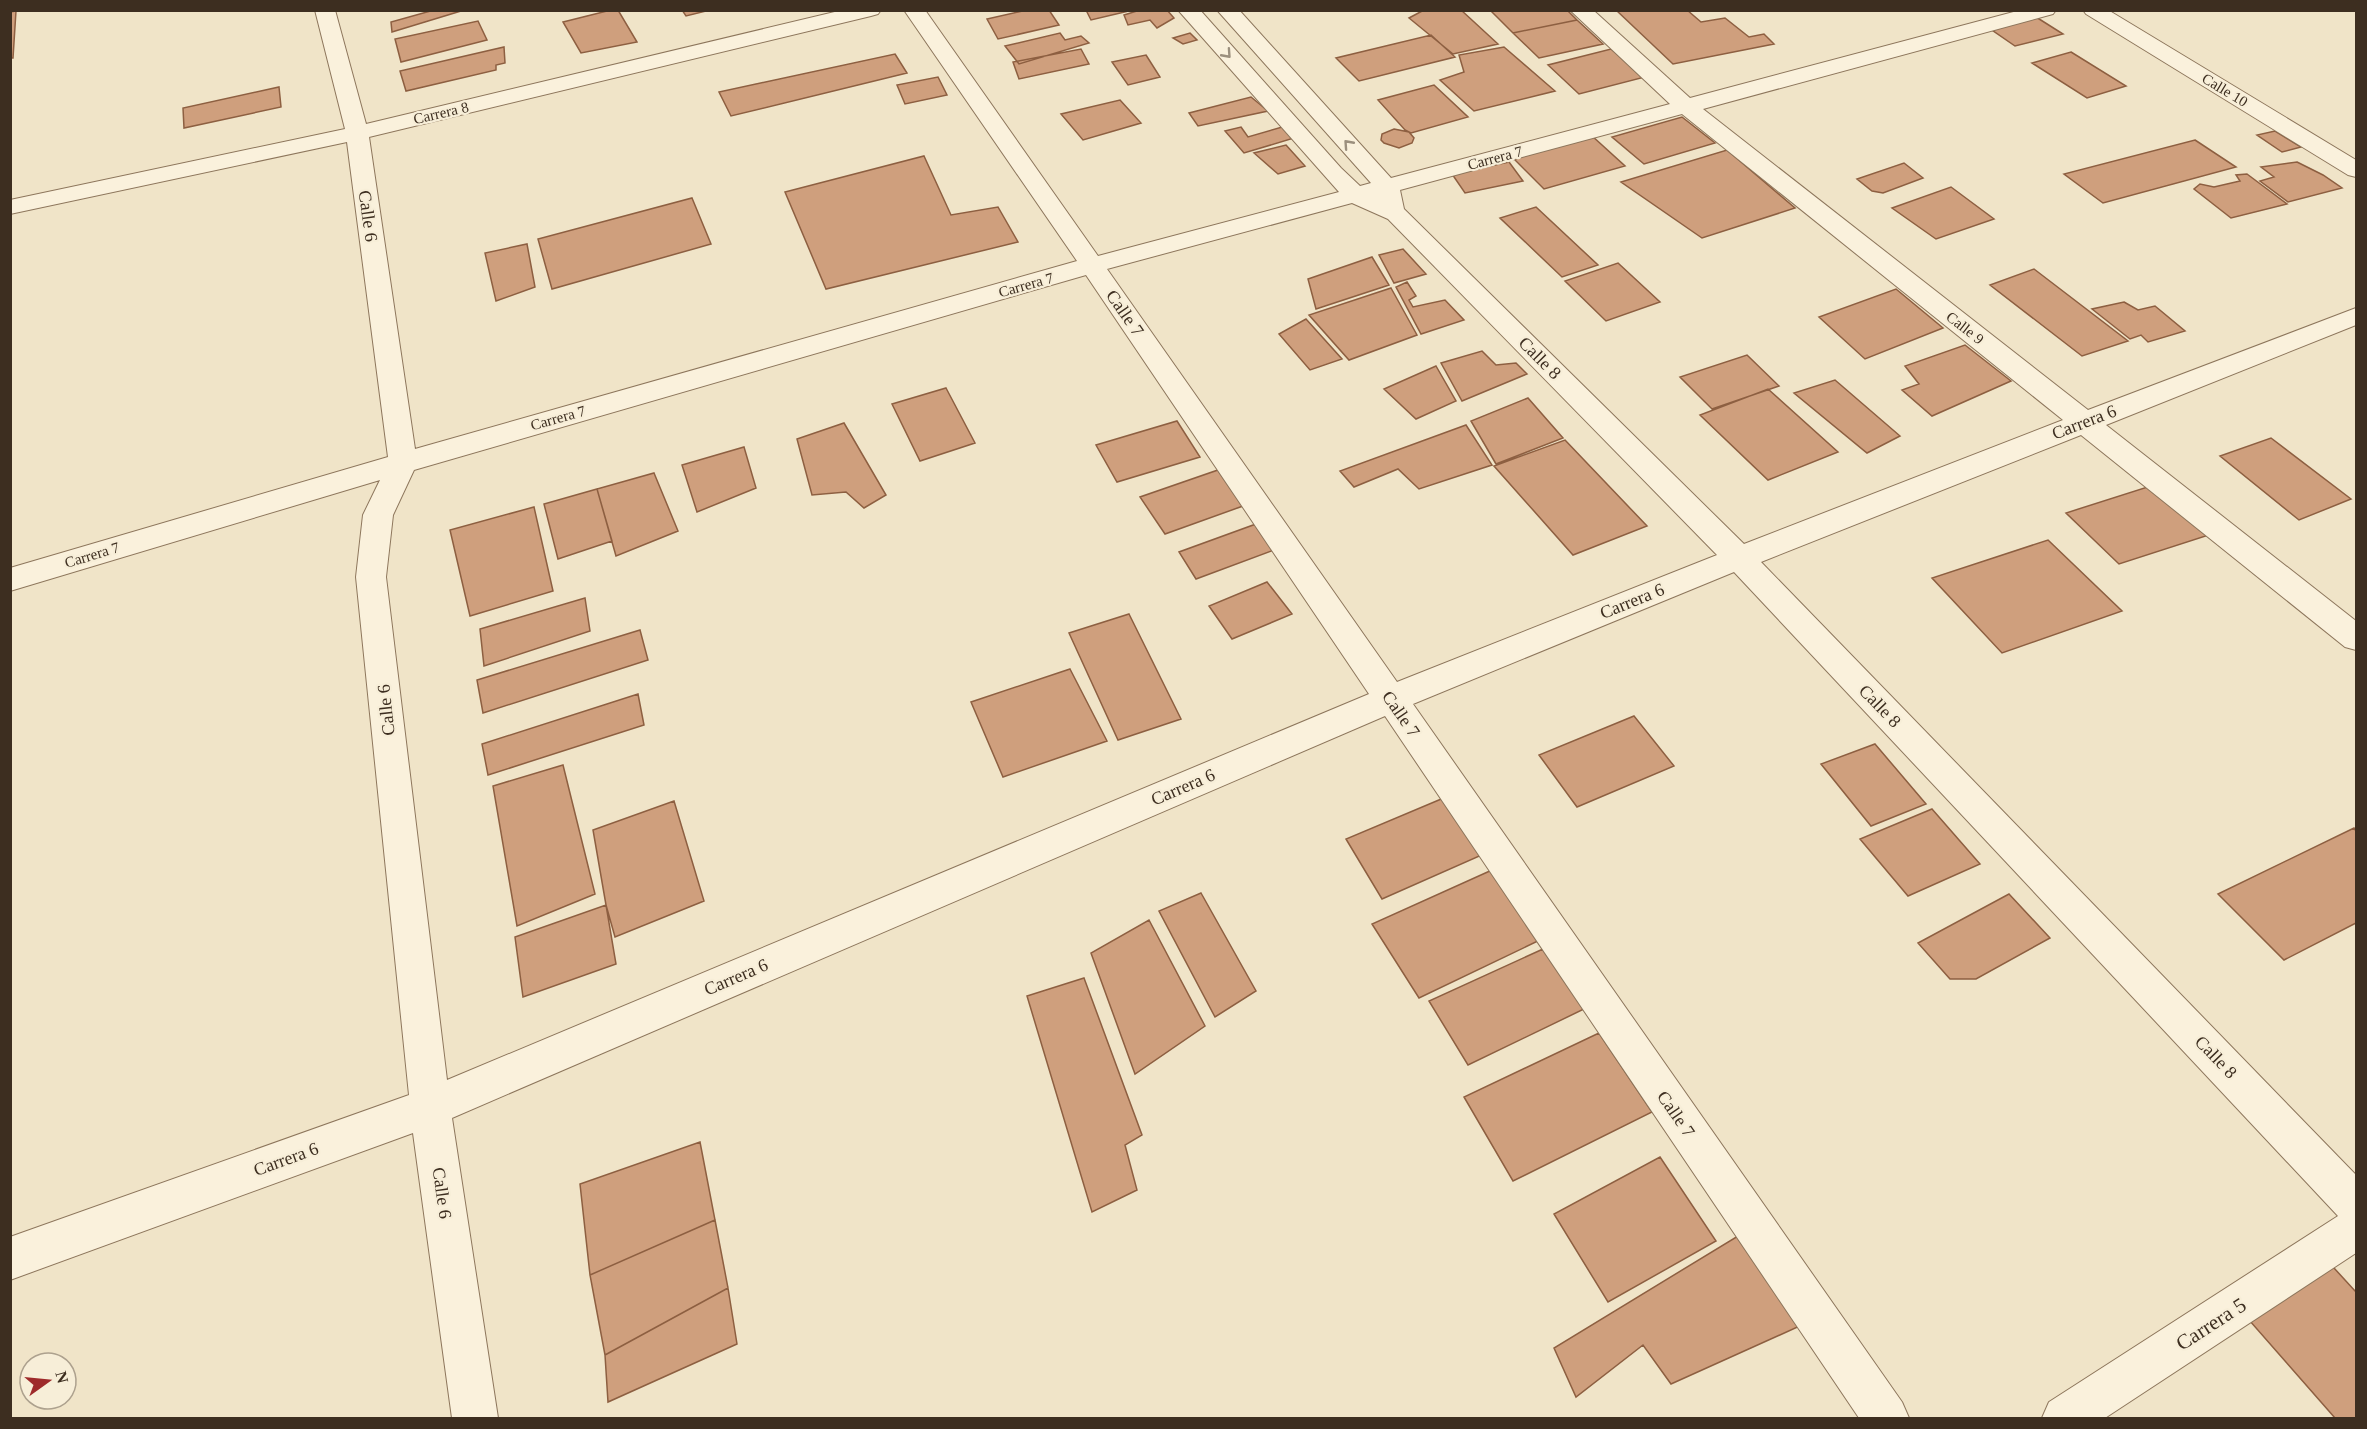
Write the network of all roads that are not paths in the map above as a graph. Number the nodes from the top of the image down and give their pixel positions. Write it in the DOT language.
graph roads {
  1 [pos="326,10"];
  2 [pos="871,10"];
  3 [pos="914,10"];
  4 [pos="1188,10"];
  5 [pos="1227,10"];
  6 [pos="1580,10"];
  7 [pos="2046,10"];
  8 [pos="2093,10"];
  9 [pos="1686,106"];
  10 [pos="357,133"];
  11 [pos="2356,171"];
  12 [pos="1357,196"];
  13 [pos="1391,201"];
  14 [pos="10,207"];
  15 [pos="1092,266"];
  16 [pos="2356,315"];
  17 [pos="2083,422"];
  18 [pos="403,463"];
  19 [pos="1738,558"];
  20 [pos="10,579"];
  21 [pos="2356,638"];
  22 [pos="1391,699"];
  23 [pos="430,1107"];
  24 [pos="2356,1204"];
  25 [pos="2356,1228"];
  26 [pos="10,1259"];
  27 [pos="475,1419"];
  28 [pos="1886,1419"];
  29 [pos="2065,1419"];
  1 -- 10 [label="street, Calle 6"];
  2 -- 10 [label="street, Carrera 8"];
  3 -- 15 [label="street, Calle 7"];
  4 -- 12 [label="street, one-way"];
  13 -- 5 [label="street, Calle 8, one-way"];
  6 -- 9 [label="street, Calle 9"];
  7 -- 9 [label="street, Carrera 7"];
  8 -- 11 [label="street, Calle 10"];
  9 -- 13 [label="street, Carrera 7"];
  9 -- 17 [label="street, Calle 9"];
  10 -- 14 [label="street, Carrera 8"];
  10 -- 18 [label="street, Calle 6"];
  12 -- 13 [label="street, Carrera 7"];
  12 -- 15 [label="street, Carrera 7"];
  13 -- 19 [label="street, Calle 8"];
  15 -- 18 [label="street, Carrera 7"];
  15 -- 22 [label="street, Calle 7"];
  16 -- 17 [label="street, Carrera 6"];
  17 -- 19 [label="street, Carrera 6"];
  17 -- 21 [label="street, Calle 9"];
  18 -- 20 [label="street, Carrera 7"];
  18 -- 23 [label="street, Calle 6"];
  19 -- 22 [label="street, Carrera 6"];
  19 -- 24 [label="street, Calle 8"];
  22 -- 23 [label="street, Carrera 6"];
  22 -- 28 [label="street, Calle 7"];
  23 -- 26 [label="street, Carrera 6"];
  23 -- 27 [label="street, Calle 6"];
  25 -- 29 [label="street, Carrera 5"];
}
